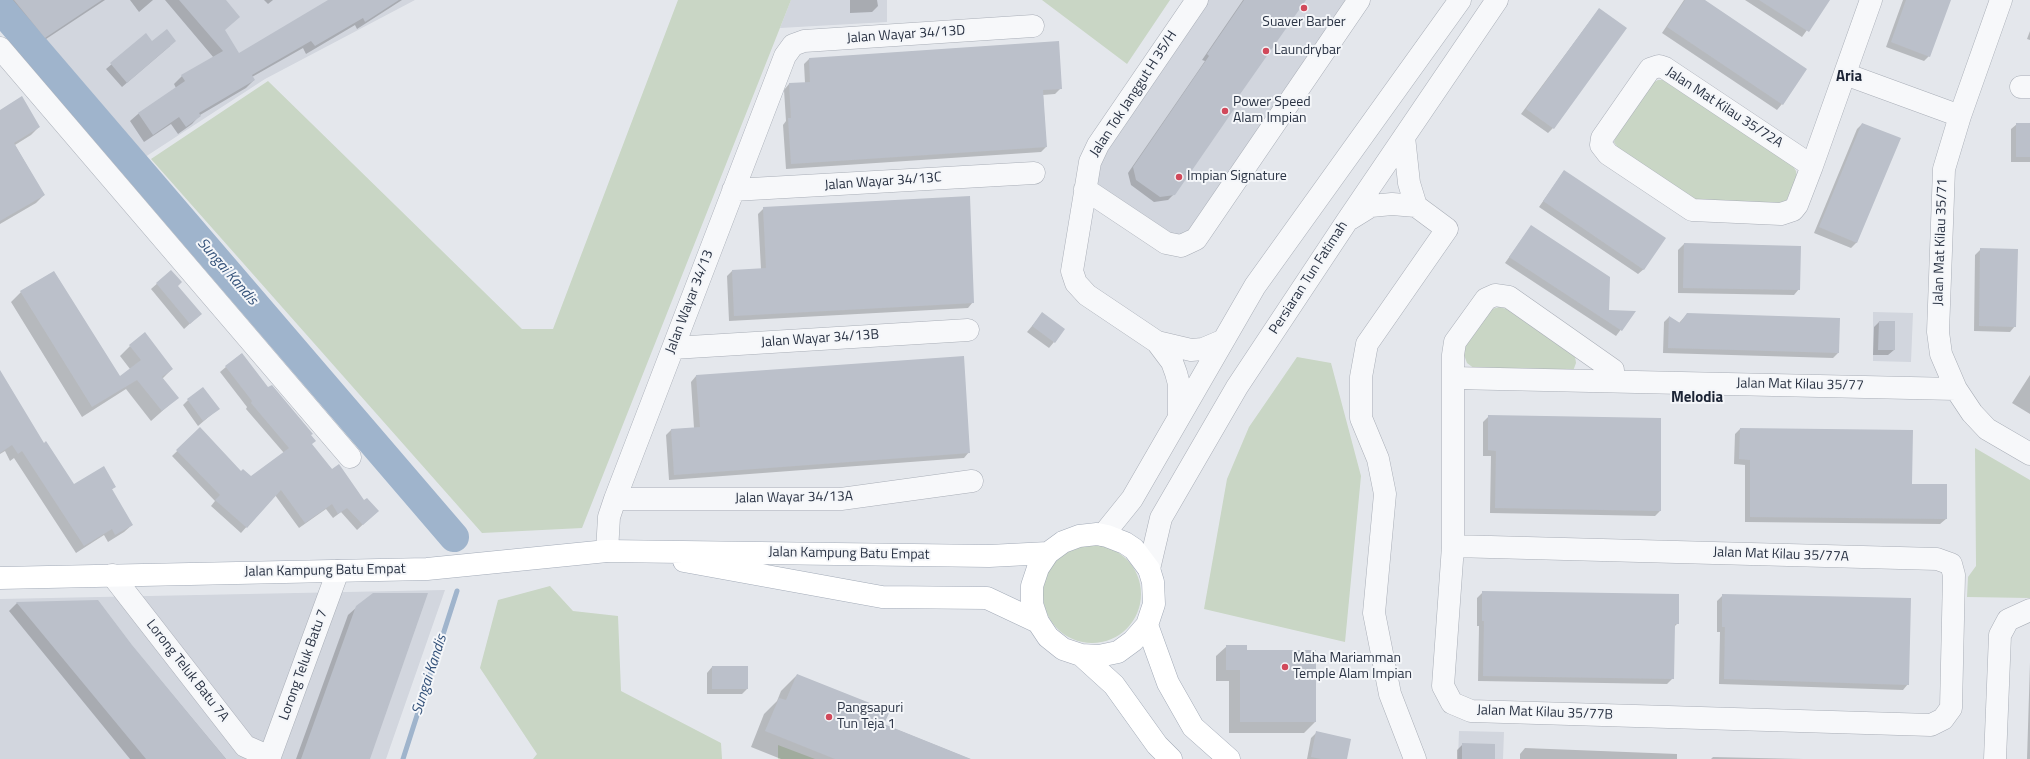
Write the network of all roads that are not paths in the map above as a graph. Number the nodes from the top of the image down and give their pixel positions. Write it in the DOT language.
graph roads {
  1 [pos="1197,0"];
  2 [pos="1359,0"];
  3 [pos="1448,0"];
  4 [pos="1460,0"];
  5 [pos="1497,0"];
  6 [pos="1871,0"];
  7 [pos="2001,0"];
  8 [pos="1033,26"];
  9 [pos="1441,29"];
  10 [pos="0,48"];
  11 [pos="785,56"];
  12 [pos="1845,74"];
  13 [pos="1960,116"];
  14 [pos="1404,137"];
  15 [pos="1812,166"];
  16 [pos="1034,173"];
  17 [pos="1085,189"];
  18 [pos="733,190"];
  19 [pos="1416,206"];
  20 [pos="1347,221"];
  21 [pos="968,330"];
  22 [pos="1156,342"];
  23 [pos="1222,342"];
  24 [pos="673,348"];
  25 [pos="1452,378"];
  26 [pos="1613,381"];
  27 [pos="1956,389"];
  28 [pos="1179,414"];
  29 [pos="2030,454"];
  30 [pos="350,458"];
  31 [pos="972,481"];
  32 [pos="615,499"];
  33 [pos="1103,535"];
  34 [pos="1452,546"];
  35 [pos="607,551"];
  36 [pos="650,551"];
  37 [pos="1048,553"];
  38 [pos="1149,569"];
  39 [pos="338,571"];
  40 [pos="112,575"];
  41 [pos="0,578"];
  42 [pos="2030,610"];
  43 [pos="1038,622"];
  44 [pos="1147,625"];
  45 [pos="1081,655"];
  46 [pos="1943,719"];
  47 [pos="270,758"];
  48 [pos="1170,759"];
  49 [pos="1229,759"];
  50 [pos="1415,759"];
  51 [pos="1995,759"];
  1 -- 17 [label="street, Jalan Tok Janggut H 35/H"];
  2 -- 17 [label="street"];
  3 -- 9 [label="street"];
  4 -- 9 [label="street"];
  5 -- 14 [label="street, Persiaran Tun Fatimah"];
  6 -- 12 [label="street, Jalan Mat Kilau 35/72A"];
  7 -- 13 [label="street, Jalan Mat Kilau 35/71"];
  8 -- 11 [label="street, Jalan Wayar 34/13D"];
  9 -- 23 [label="street"];
  10 -- 30 [label="street"];
  11 -- 18 [label="street, Jalan Wayar 34/13"];
  12 -- 13 [label="street"];
  12 -- 15 [label="street, Jalan Mat Kilau 35/72A"];
  13 -- 27 [label="street, Jalan Mat Kilau 35/71"];
  14 -- 19 [label="street"];
  14 -- 20 [label="street, Persiaran Tun Fatimah"];
  15 -- 15 [label="street, Jalan Mat Kilau 35/72A"];
  16 -- 18 [label="street, Jalan Wayar 34/13C"];
  17 -- 22 [label="street, Jalan Tok Janggut H 35/H"];
  18 -- 24 [label="street, Jalan Wayar 34/13"];
  19 -- 20 [label="street"];
  19 -- 50 [label="street"];
  20 -- 38 [label="street, Persiaran Tun Fatimah"];
  21 -- 24 [label="street, Jalan Wayar 34/13B"];
  22 -- 23 [label="street"];
  22 -- 28 [label="street"];
  23 -- 28 [label="street"];
  24 -- 32 [label="street, Jalan Wayar 34/13"];
  25 -- 26 [label="street, Jalan Mat Kilau 35/77"];
  25 -- 26 [label="street, Jalan Mat Kilau 35/77B"];
  25 -- 34 [label="street, Jalan Mat Kilau 35/77B"];
  26 -- 27 [label="street, Jalan Mat Kilau 35/77"];
  27 -- 29 [label="street, Jalan Mat Kilau 35/71"];
  28 -- 33 [label="street"];
  31 -- 32 [label="street, Jalan Wayar 34/13A"];
  32 -- 35 [label="street, Jalan Wayar 34/13"];
  33 -- 37 [label="main road"];
  33 -- 38 [label="main road"];
  34 -- 46 [label="street, Jalan Mat Kilau 35/77B"];
  34 -- 46 [label="street, Jalan Mat Kilau 35/77A"];
  35 -- 36 [label="main road, Jalan Kampung Batu Empat"];
  35 -- 39 [label="main road, Jalan Kampung Batu Empat"];
  36 -- 37 [label="main road, Jalan Kampung Batu Empat"];
  36 -- 43 [label="main road, Jalan Kampung Batu Empat"];
  37 -- 43 [label="main road"];
  38 -- 44 [label="main road"];
  39 -- 40 [label="main road, Jalan Kampung Batu Empat"];
  39 -- 47 [label="street, Lorong Teluk Batu 7"];
  40 -- 41 [label="main road, Jalan Kampung Batu Empat"];
  40 -- 47 [label="street, Lorong Teluk Batu 7A"];
  42 -- 51 [label="street"];
  43 -- 45 [label="main road"];
  44 -- 45 [label="main road"];
  44 -- 49 [label="main road"];
  45 -- 48 [label="main road"];
}
